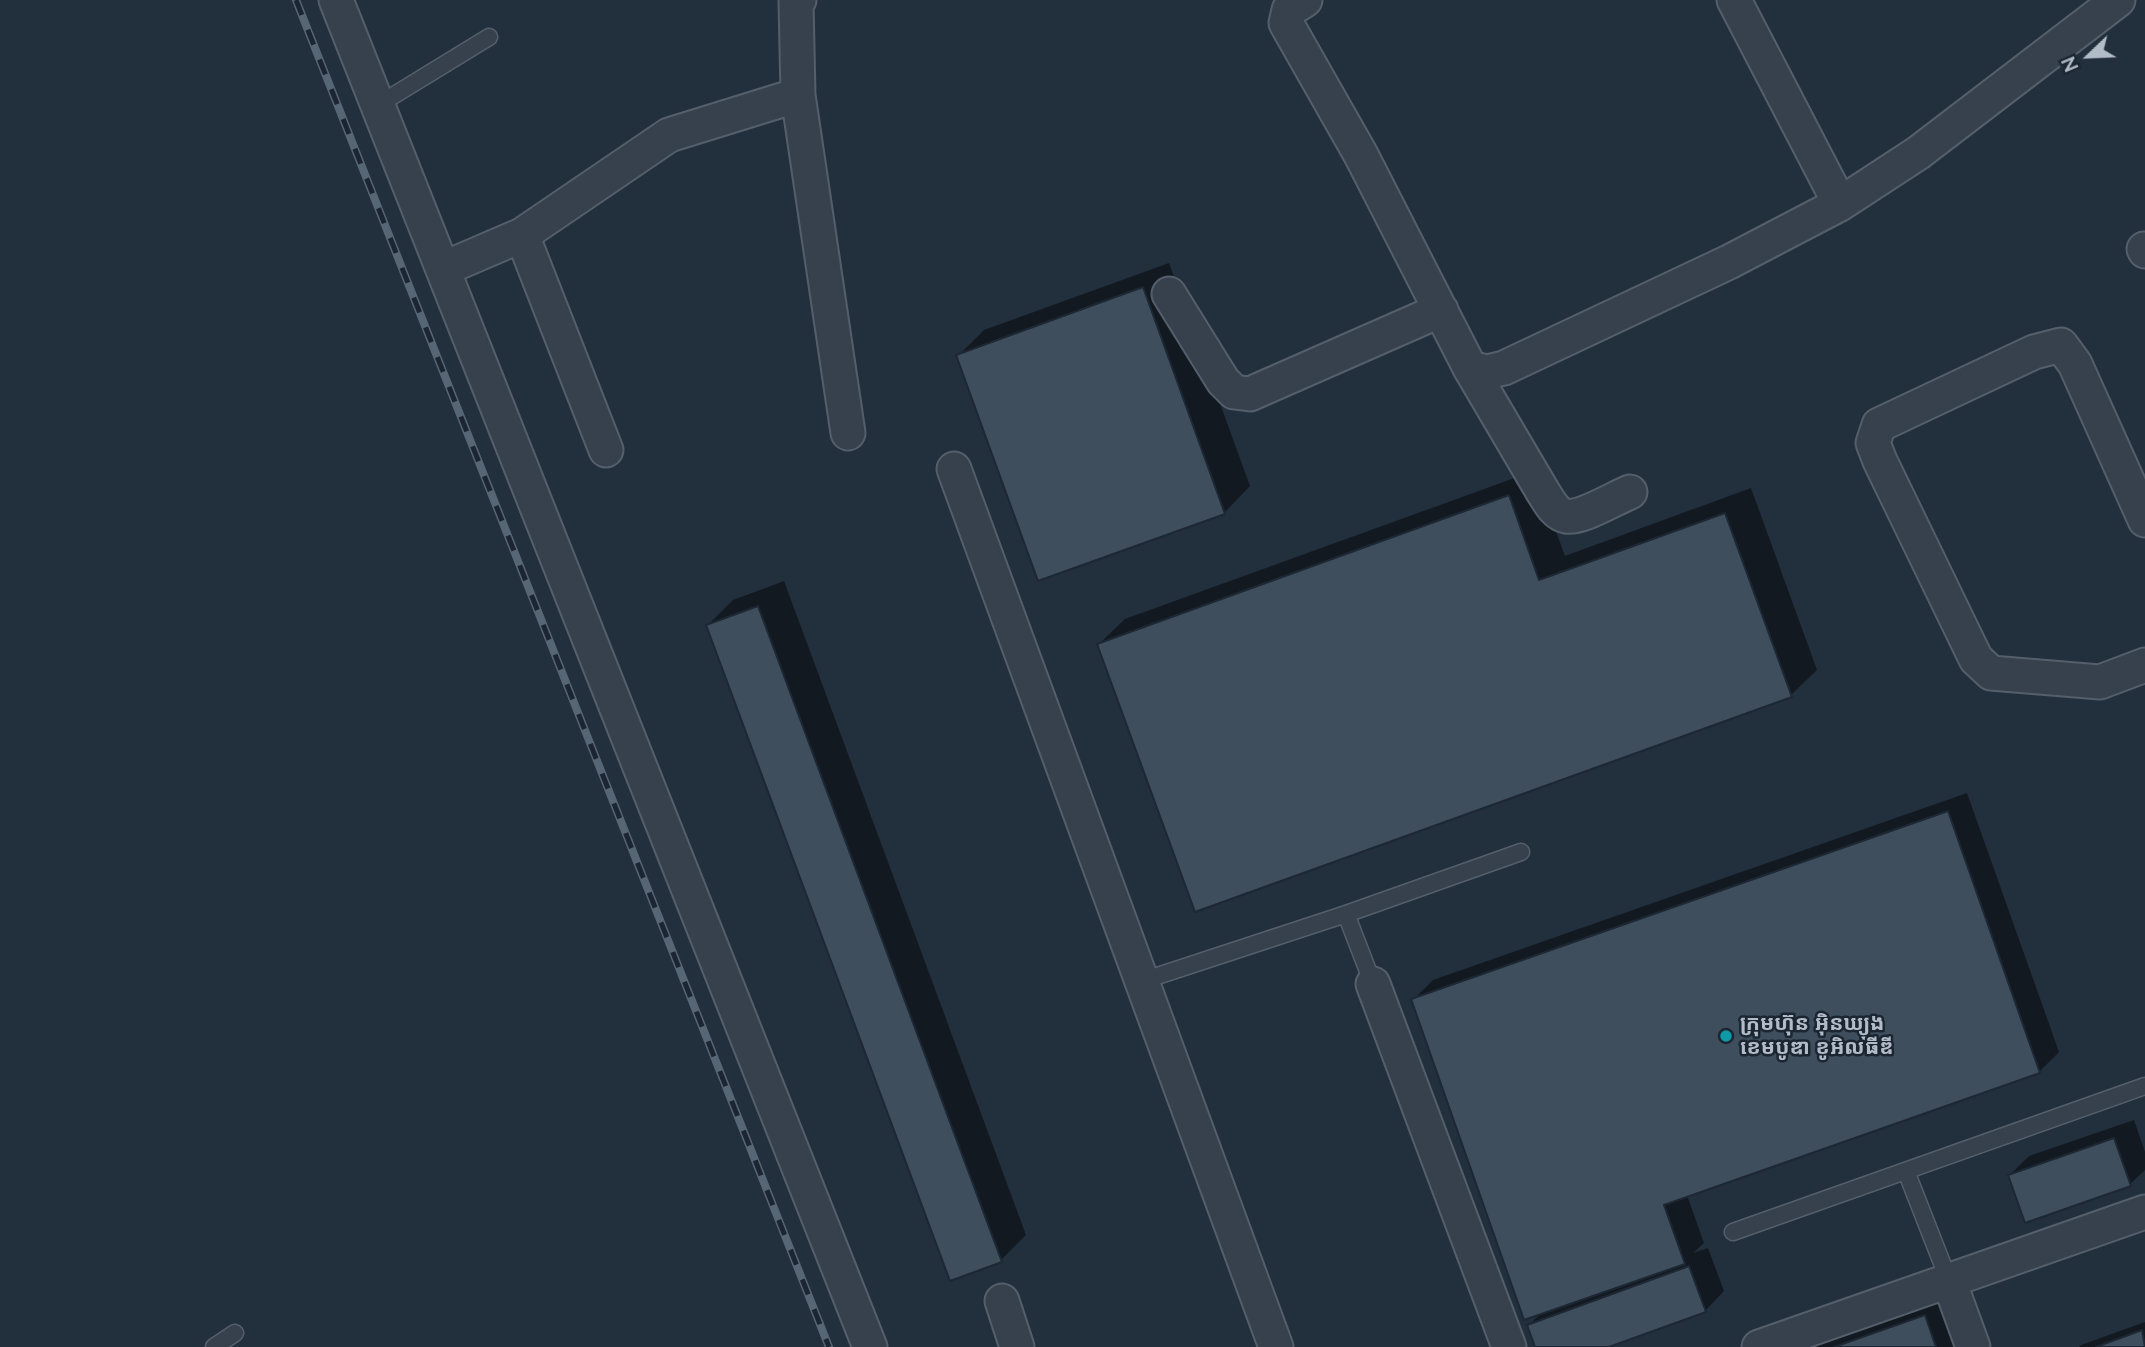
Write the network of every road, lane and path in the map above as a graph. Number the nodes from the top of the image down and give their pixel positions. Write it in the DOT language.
graph roads {
  1 [pos="336,0"];
  2 [pos="799,0"];
  3 [pos="1305,0"];
  4 [pos="1734,0"];
  5 [pos="2118,0"];
  6 [pos="489,37"];
  7 [pos="798,95"];
  8 [pos="378,105"];
  9 [pos="1840,204"];
  10 [pos="522,235"];
  11 [pos="443,269"];
  12 [pos="1169,294"];
  13 [pos="1440,310"];
  14 [pos="1470,368"];
  15 [pos="848,433"];
  16 [pos="606,450"];
  17 [pos="954,468"];
  18 [pos="1630,492"];
  19 [pos="2145,520"];
  20 [pos="2145,665"];
  21 [pos="1521,852"];
  22 [pos="1346,914"];
  23 [pos="1142,981"];
  24 [pos="1373,984"];
  25 [pos="2145,1086"];
  26 [pos="1906,1171"];
  27 [pos="2145,1212"];
  28 [pos="1733,1231"];
  29 [pos="1949,1281"];
  30 [pos="1002,1301"];
  31 [pos="236,1333"];
  32 [pos="214,1347"];
  33 [pos="870,1347"];
  34 [pos="1017,1347"];
  35 [pos="1276,1347"];
  36 [pos="1508,1347"];
  37 [pos="1759,1347"];
  38 [pos="1973,1347"];
  1 -- 8 [label="street"];
  2 -- 7 [label="street"];
  3 -- 13 [label="street"];
  4 -- 9 [label="street"];
  5 -- 9 [label="street"];
  6 -- 8 [label="lane"];
  7 -- 10 [label="street"];
  7 -- 15 [label="street"];
  8 -- 11 [label="street"];
  9 -- 14 [label="street"];
  10 -- 11 [label="street"];
  10 -- 16 [label="street"];
  11 -- 33 [label="street"];
  12 -- 13 [label="street"];
  13 -- 14 [label="street"];
  14 -- 18 [label="street"];
  17 -- 23 [label="street"];
  19 -- 20 [label="street"];
  21 -- 22 [label="lane"];
  22 -- 23 [label="lane"];
  22 -- 24 [label="lane"];
  23 -- 35 [label="street"];
  24 -- 36 [label="street"];
  25 -- 26 [label="lane"];
  26 -- 28 [label="lane"];
  26 -- 29 [label="lane"];
  27 -- 29 [label="street"];
  29 -- 37 [label="street"];
  29 -- 38 [label="street"];
  30 -- 34 [label="street"];
  31 -- 32 [label="lane"];
}
